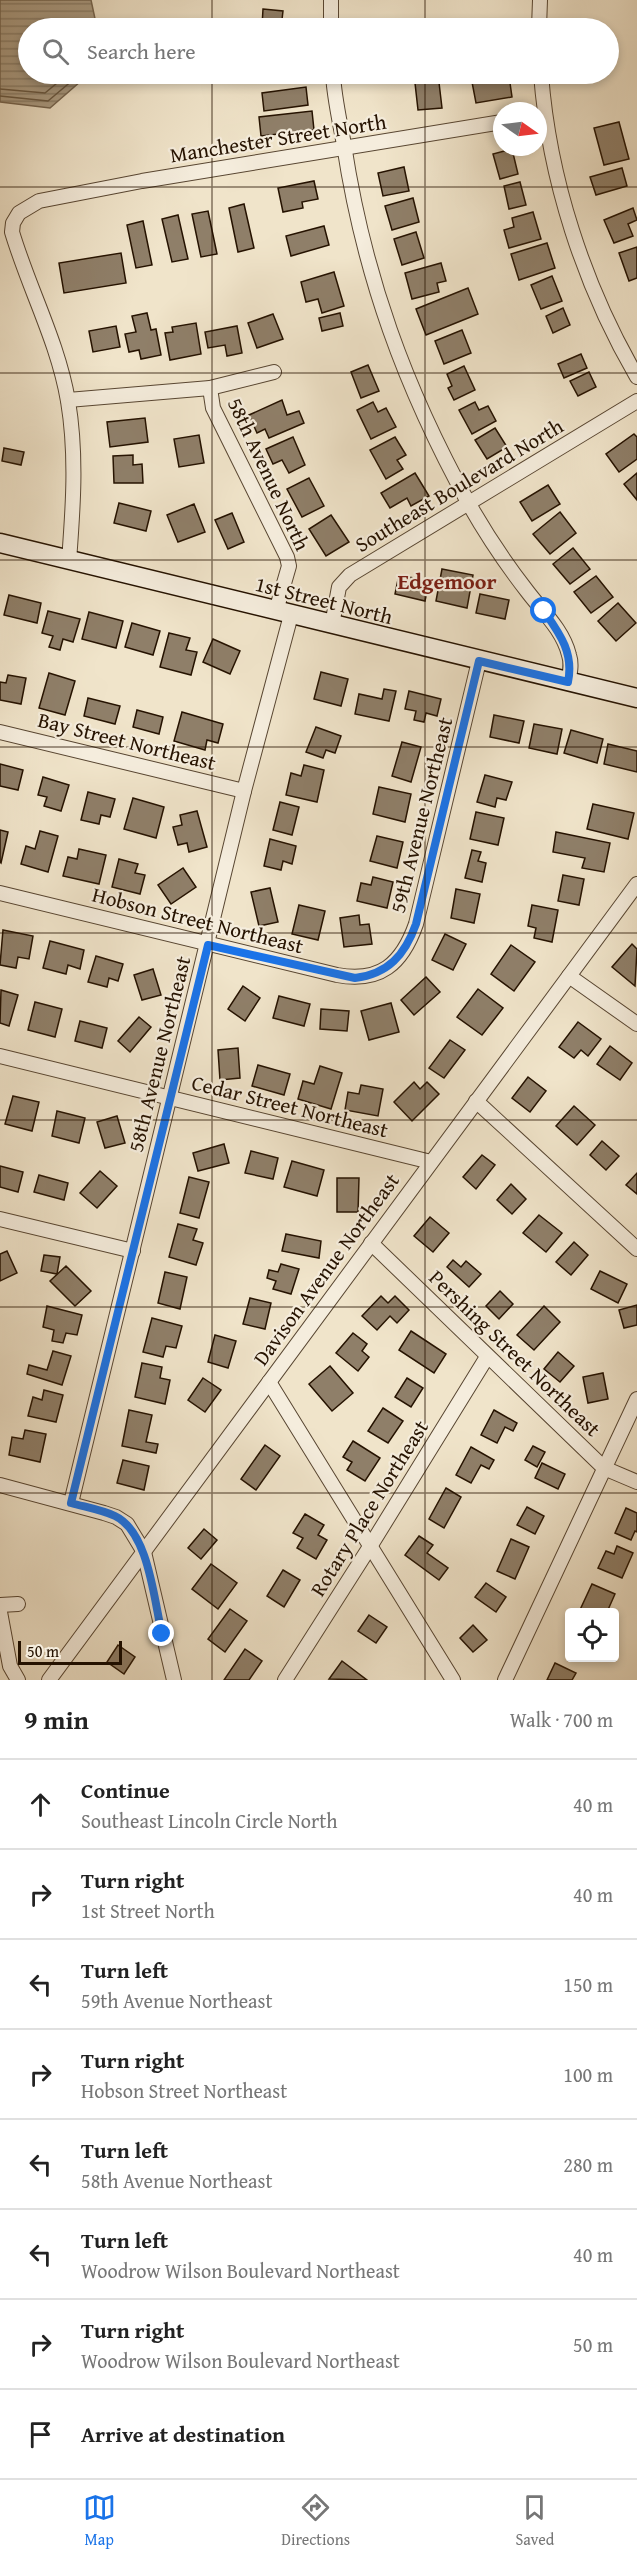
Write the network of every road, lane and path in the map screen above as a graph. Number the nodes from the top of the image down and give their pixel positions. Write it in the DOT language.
graph roads {
  1 [pos="331,0"];
  2 [pos="540,0"];
  3 [pos="332,18"];
  4 [pos="539,18"];
  5 [pos="334,84"];
  6 [pos="541,84"];
  7 [pos="542,102"];
  8 [pos="493,124"];
  9 [pos="547,134"];
  10 [pos="344,149"];
  11 [pos="274,372"];
  12 [pos="637,377"];
  13 [pos="210,388"];
  14 [pos="68,400"];
  15 [pos="637,401"];
  16 [pos="469,504"];
  17 [pos="0,543"];
  18 [pos="69,561"];
  19 [pos="284,613"];
  20 [pos="332,625"];
  21 [pos="479,661"];
  22 [pos="568,682"];
  23 [pos="637,698"];
  24 [pos="0,732"];
  25 [pos="244,791"];
  26 [pos="637,884"];
  27 [pos="0,893"];
  28 [pos="208,945"];
  29 [pos="386,969"];
  30 [pos="569,976"];
  31 [pos="637,1024"];
  32 [pos="0,1056"];
  33 [pos="170,1098"];
  34 [pos="476,1101"];
  35 [pos="431,1162"];
  36 [pos="0,1219"];
  37 [pos="371,1243"];
  38 [pos="637,1249"];
  39 [pos="133,1251"];
  40 [pos="487,1357"];
  41 [pos="269,1382"];
  42 [pos="637,1399"];
  43 [pos="604,1468"];
  44 [pos="637,1482"];
  45 [pos="0,1485"];
  46 [pos="71,1503"];
  47 [pos="371,1545"];
  48 [pos="144,1552"];
  49 [pos="18,1604"];
  50 [pos="0,1605"];
  51 [pos="0,1612"];
  52 [pos="18,1680"];
  53 [pos="49,1680"];
  54 [pos="174,1680"];
  55 [pos="285,1680"];
  56 [pos="453,1680"];
  57 [pos="504,1680"];
  1 -- 3 [label="street"];
  2 -- 4 [label="street"];
  5 -- 10 [label="street"];
  6 -- 7 [label="street"];
  8 -- 10 [label="street, Manchester Street North"];
  9 -- 12 [label="street"];
  10 -- 14 [label="street, Manchester Street North"];
  10 -- 16 [label="street"];
  11 -- 13 [label="street"];
  13 -- 14 [label="street"];
  13 -- 19 [label="street, 58th Avenue North"];
  14 -- 18 [label="street, Manchester Street North"];
  15 -- 16 [label="street, Southeast Boulevard North"];
  16 -- 20 [label="street, Southeast Boulevard North"];
  16 -- 22 [label="street"];
  17 -- 18 [label="street, 1st Street North"];
  18 -- 19 [label="street, 1st Street North"];
  19 -- 20 [label="street, 1st Street North"];
  19 -- 25 [label="street, 58th Avenue Northeast"];
  20 -- 21 [label="street, 1st Street North"];
  21 -- 22 [label="street, 1st Street North"];
  21 -- 29 [label="street, 59th Avenue Northeast"];
  22 -- 23 [label="street, 1st Street North"];
  24 -- 25 [label="street, Bay Street Northeast"];
  25 -- 28 [label="street, 58th Avenue Northeast"];
  26 -- 30 [label="street, Davison Avenue Northeast"];
  27 -- 28 [label="street, Hobson Street Northeast"];
  28 -- 29 [label="street, Hobson Street Northeast"];
  28 -- 33 [label="street, 58th Avenue Northeast"];
  30 -- 31 [label="street"];
  30 -- 34 [label="street, Davison Avenue Northeast"];
  32 -- 33 [label="street, Cedar Street Northeast"];
  33 -- 35 [label="street, Cedar Street Northeast"];
  33 -- 39 [label="street, 58th Avenue Northeast"];
  34 -- 35 [label="street, Davison Avenue Northeast"];
  34 -- 38 [label="street"];
  35 -- 37 [label="street, Davison Avenue Northeast"];
  36 -- 39 [label="street"];
  37 -- 40 [label="street, Pershing Street Northeast"];
  37 -- 41 [label="street, Davison Avenue Northeast"];
  39 -- 46 [label="street, 58th Avenue Northeast"];
  40 -- 43 [label="street, Pershing Street Northeast"];
  40 -- 47 [label="street, Rotary Place Northeast"];
  41 -- 47 [label="street"];
  41 -- 48 [label="street, Davison Avenue Northeast"];
  42 -- 43 [label="street"];
  43 -- 44 [label="street, Pershing Street Northeast"];
  43 -- 57 [label="street"];
  45 -- 46 [label="street"];
  46 -- 48 [label="street"];
  47 -- 55 [label="street, Rotary Place Northeast"];
  47 -- 56 [label="street"];
  48 -- 53 [label="street, Davison Avenue Northeast"];
  48 -- 54 [label="street"];
  49 -- 50 [label="street"];
  51 -- 52 [label="street"];
}
